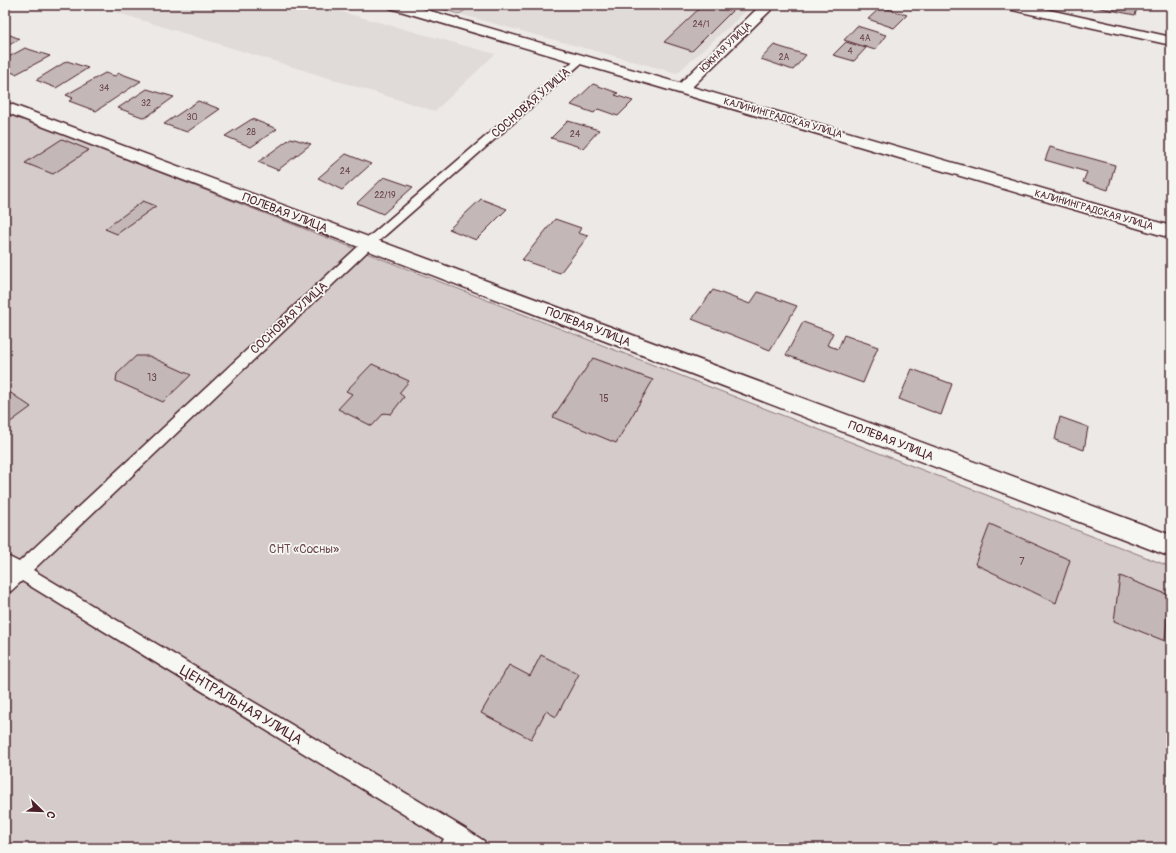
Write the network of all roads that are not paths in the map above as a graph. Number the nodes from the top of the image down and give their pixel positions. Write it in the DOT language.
graph roads {
  1 [pos="395,5"];
  2 [pos="769,5"];
  3 [pos="1008,5"];
  4 [pos="1171,41"];
  5 [pos="580,59"];
  6 [pos="683,88"];
  7 [pos="5,107"];
  8 [pos="1171,232"];
  9 [pos="368,244"];
  10 [pos="1171,546"];
  11 [pos="5,562"];
  12 [pos="20,572"];
  13 [pos="5,586"];
  14 [pos="453,842"];
  15 [pos="478,848"];
  1 -- 5 [label="street, КАЛИНИНГРАДСКАЯ УЛИЦА"];
  2 -- 6 [label="street, ЮЖНАЯ УЛИЦА"];
  3 -- 4 [label="street"];
  5 -- 6 [label="street, КАЛИНИНГРАДСКАЯ УЛИЦА"];
  5 -- 9 [label="lane, СОСНОВАЯ УЛИЦА"];
  6 -- 8 [label="street, КАЛИНИНГРАДСКАЯ УЛИЦА"];
  7 -- 9 [label="street, ПОЛЕВАЯ УЛИЦА"];
  9 -- 10 [label="street, ПОЛЕВАЯ УЛИЦА"];
  9 -- 12 [label="lane, СОСНОВАЯ УЛИЦА"];
  11 -- 12 [label="lane, ЦЕНТРАЛЬНАЯ УЛИЦА"];
  12 -- 13 [label="lane, СОСНОВАЯ УЛИЦА"];
  12 -- 14 [label="lane, ЦЕНТРАЛЬНАЯ УЛИЦА"];
  14 -- 15 [label="lane, ЦЕНТРАЛЬНАЯ УЛИЦА"];
}
